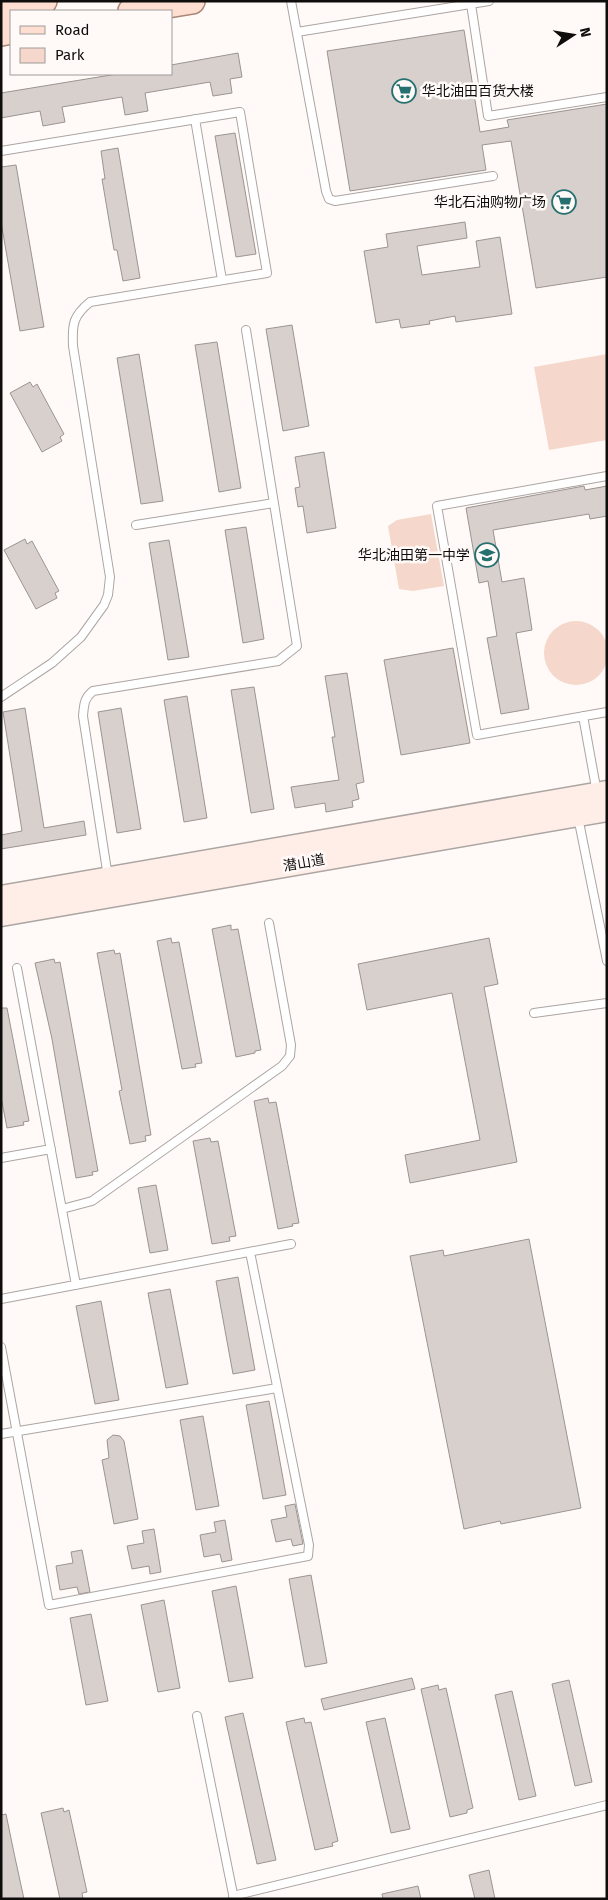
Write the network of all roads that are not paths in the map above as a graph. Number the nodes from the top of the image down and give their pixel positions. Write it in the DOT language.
graph roads {
  1 [pos="44,1"];
  2 [pos="192,1"];
  3 [pos="291,1"];
  4 [pos="484,2"];
  5 [pos="471,4"];
  6 [pos="1,8"];
  7 [pos="137,10"];
  8 [pos="297,32"];
  9 [pos="607,97"];
  10 [pos="195,119"];
  11 [pos="1,151"];
  12 [pos="493,176"];
  13 [pos="222,280"];
  14 [pos="246,330"];
  15 [pos="607,476"];
  16 [pos="274,503"];
  17 [pos="136,525"];
  18 [pos="1,697"];
  19 [pos="607,712"];
  20 [pos="583,716"];
  21 [pos="603,799"];
  22 [pos="578,815"];
  23 [pos="108,878"];
  24 [pos="1,897"];
  25 [pos="1,915"];
  26 [pos="269,923"];
  27 [pos="607,961"];
  28 [pos="17,968"];
  29 [pos="607,1002"];
  30 [pos="534,1013"];
  31 [pos="51,1149"];
  32 [pos="1,1158"];
  33 [pos="62,1209"];
  34 [pos="291,1244"];
  35 [pos="250,1252"];
  36 [pos="76,1285"];
  37 [pos="1,1299"];
  38 [pos="1,1347"];
  39 [pos="277,1388"];
  40 [pos="17,1431"];
  41 [pos="1,1434"];
  42 [pos="197,1716"];
  43 [pos="607,1805"];
  44 [pos="234,1897"];
  1 -- 6 [label="main road"];
  2 -- 7 [label="main road"];
  3 -- 8 [label="lane"];
  4 -- 5 [label="lane"];
  5 -- 8 [label="lane"];
  5 -- 9 [label="lane"];
  8 -- 12 [label="lane"];
  10 -- 11 [label="lane"];
  10 -- 13 [label="lane"];
  10 -- 13 [label="lane"];
  13 -- 18 [label="lane"];
  14 -- 16 [label="lane"];
  15 -- 20 [label="lane"];
  16 -- 17 [label="lane"];
  16 -- 23 [label="lane"];
  19 -- 20 [label="lane"];
  20 -- 21 [label="lane"];
  21 -- 22 [label="main road, 潜山道"];
  21 -- 23 [label="main road, 潜山道"];
  22 -- 25 [label="main road, 潜山道"];
  22 -- 27 [label="lane"];
  23 -- 24 [label="main road, 潜山道"];
  26 -- 33 [label="lane"];
  28 -- 31 [label="lane"];
  29 -- 30 [label="lane"];
  31 -- 32 [label="lane"];
  31 -- 33 [label="lane"];
  33 -- 36 [label="lane"];
  34 -- 35 [label="lane"];
  35 -- 36 [label="lane"];
  35 -- 39 [label="lane"];
  36 -- 37 [label="lane"];
  38 -- 40 [label="lane"];
  39 -- 40 [label="lane"];
  39 -- 40 [label="lane"];
  40 -- 41 [label="lane"];
  42 -- 44 [label="lane"];
  43 -- 44 [label="lane"];
}
